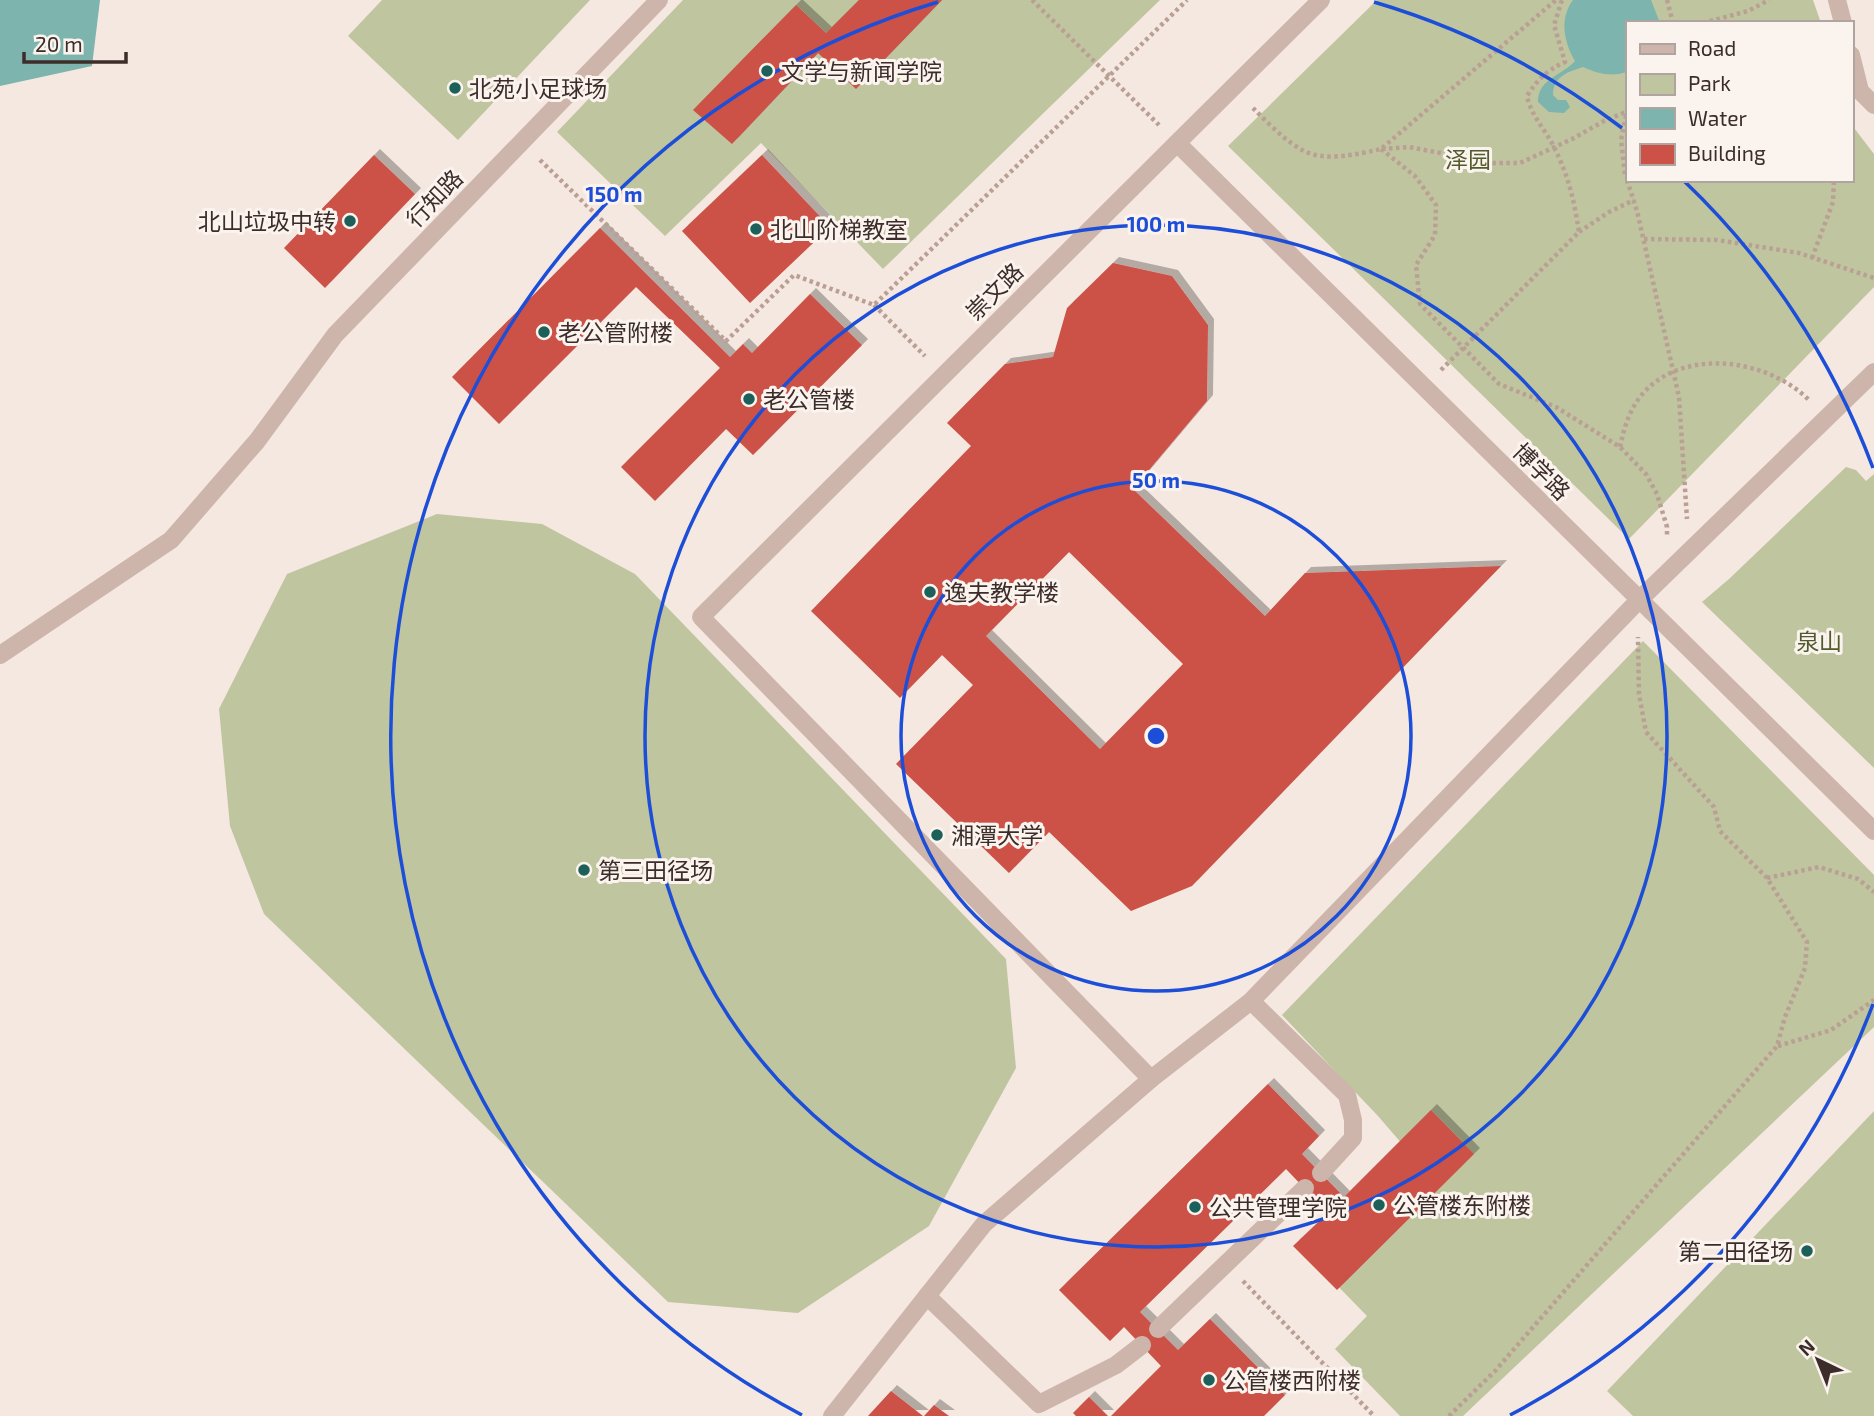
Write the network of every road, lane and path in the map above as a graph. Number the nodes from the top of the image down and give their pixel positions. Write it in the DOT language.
graph roads {
  1 [pos="659,0"];
  2 [pos="1032,0"];
  3 [pos="1187,0"];
  4 [pos="1321,0"];
  5 [pos="1556,0"];
  6 [pos="1562,0"];
  7 [pos="1667,0"];
  8 [pos="1769,0"];
  9 [pos="1837,0"];
  10 [pos="1672,21"];
  11 [pos="1710,21"];
  12 [pos="1842,21"];
  13 [pos="1853,63"];
  14 [pos="1110,75"];
  15 [pos="1874,105"];
  16 [pos="1252,108"];
  17 [pos="1626,111"];
  18 [pos="1626,116"];
  19 [pos="522,143"];
  20 [pos="1177,143"];
  21 [pos="1554,147"];
  22 [pos="1381,149"];
  23 [pos="1626,171"];
  24 [pos="1629,182"];
  25 [pos="1833,182"];
  26 [pos="1634,200"];
  27 [pos="1579,232"];
  28 [pos="1644,239"];
  29 [pos="1812,258"];
  30 [pos="1874,278"];
  31 [pos="874,305"];
  32 [pos="1463,348"];
  33 [pos="927,358"];
  34 [pos="1874,372"];
  35 [pos="1675,373"];
  36 [pos="1436,375"];
  37 [pos="1827,418"];
  38 [pos="1620,447"];
  39 [pos="1689,552"];
  40 [pos="1665,575"];
  41 [pos="1638,601"];
  42 [pos="1638,629"];
  43 [pos="0,655"];
  44 [pos="1874,831"];
  45 [pos="1767,878"];
  46 [pos="1874,892"];
  47 [pos="1874,1000"];
  48 [pos="1251,1001"];
  49 [pos="1777,1046"];
  50 [pos="1151,1079"];
  51 [pos="1321,1173"];
  52 [pos="1305,1188"];
  53 [pos="1226,1264"];
  54 [pos="926,1296"];
  55 [pos="1158,1329"];
  56 [pos="1142,1345"];
  57 [pos="832,1416"];
  58 [pos="1374,1416"];
  59 [pos="1449,1416"];
  1 -- 19 [label="street, 行知路"];
  2 -- 14 [label="path"];
  3 -- 14 [label="path"];
  4 -- 20 [label="street, 崇文路"];
  5 -- 22 [label="path"];
  6 -- 21 [label="path"];
  7 -- 10 [label="path"];
  8 -- 11 [label="path"];
  9 -- 12 [label="street"];
  13 -- 15 [label="street"];
  14 -- 20 [label="path"];
  14 -- 31 [label="path"];
  16 -- 22 [label="path"];
  17 -- 21 [label="path"];
  18 -- 23 [label="path"];
  19 -- 31 [label="path"];
  19 -- 43 [label="street, 行知路"];
  20 -- 41 [label="street, 博学路"];
  20 -- 50 [label="street, 崇文路"];
  21 -- 22 [label="path"];
  21 -- 27 [label="path"];
  22 -- 32 [label="path"];
  24 -- 26 [label="path"];
  25 -- 29 [label="path"];
  26 -- 27 [label="path"];
  26 -- 28 [label="path"];
  27 -- 32 [label="path"];
  28 -- 29 [label="path"];
  28 -- 35 [label="path"];
  29 -- 30 [label="path"];
  31 -- 33 [label="path"];
  32 -- 36 [label="path"];
  32 -- 38 [label="path"];
  34 -- 37 [label="street"];
  35 -- 37 [label="path"];
  35 -- 38 [label="path"];
  35 -- 39 [label="path"];
  37 -- 39 [label="street"];
  38 -- 40 [label="path"];
  39 -- 40 [label="street"];
  40 -- 41 [label="street"];
  41 -- 44 [label="street, 博学路"];
  41 -- 48 [label="street"];
  42 -- 45 [label="path"];
  45 -- 46 [label="path"];
  45 -- 49 [label="path"];
  47 -- 49 [label="path"];
  48 -- 50 [label="street"];
  48 -- 51 [label="street"];
  49 -- 59 [label="path"];
  50 -- 54 [label="street"];
  52 -- 53 [label="street"];
  53 -- 55 [label="street"];
  53 -- 58 [label="path"];
  54 -- 56 [label="street"];
  54 -- 57 [label="street"];
}
